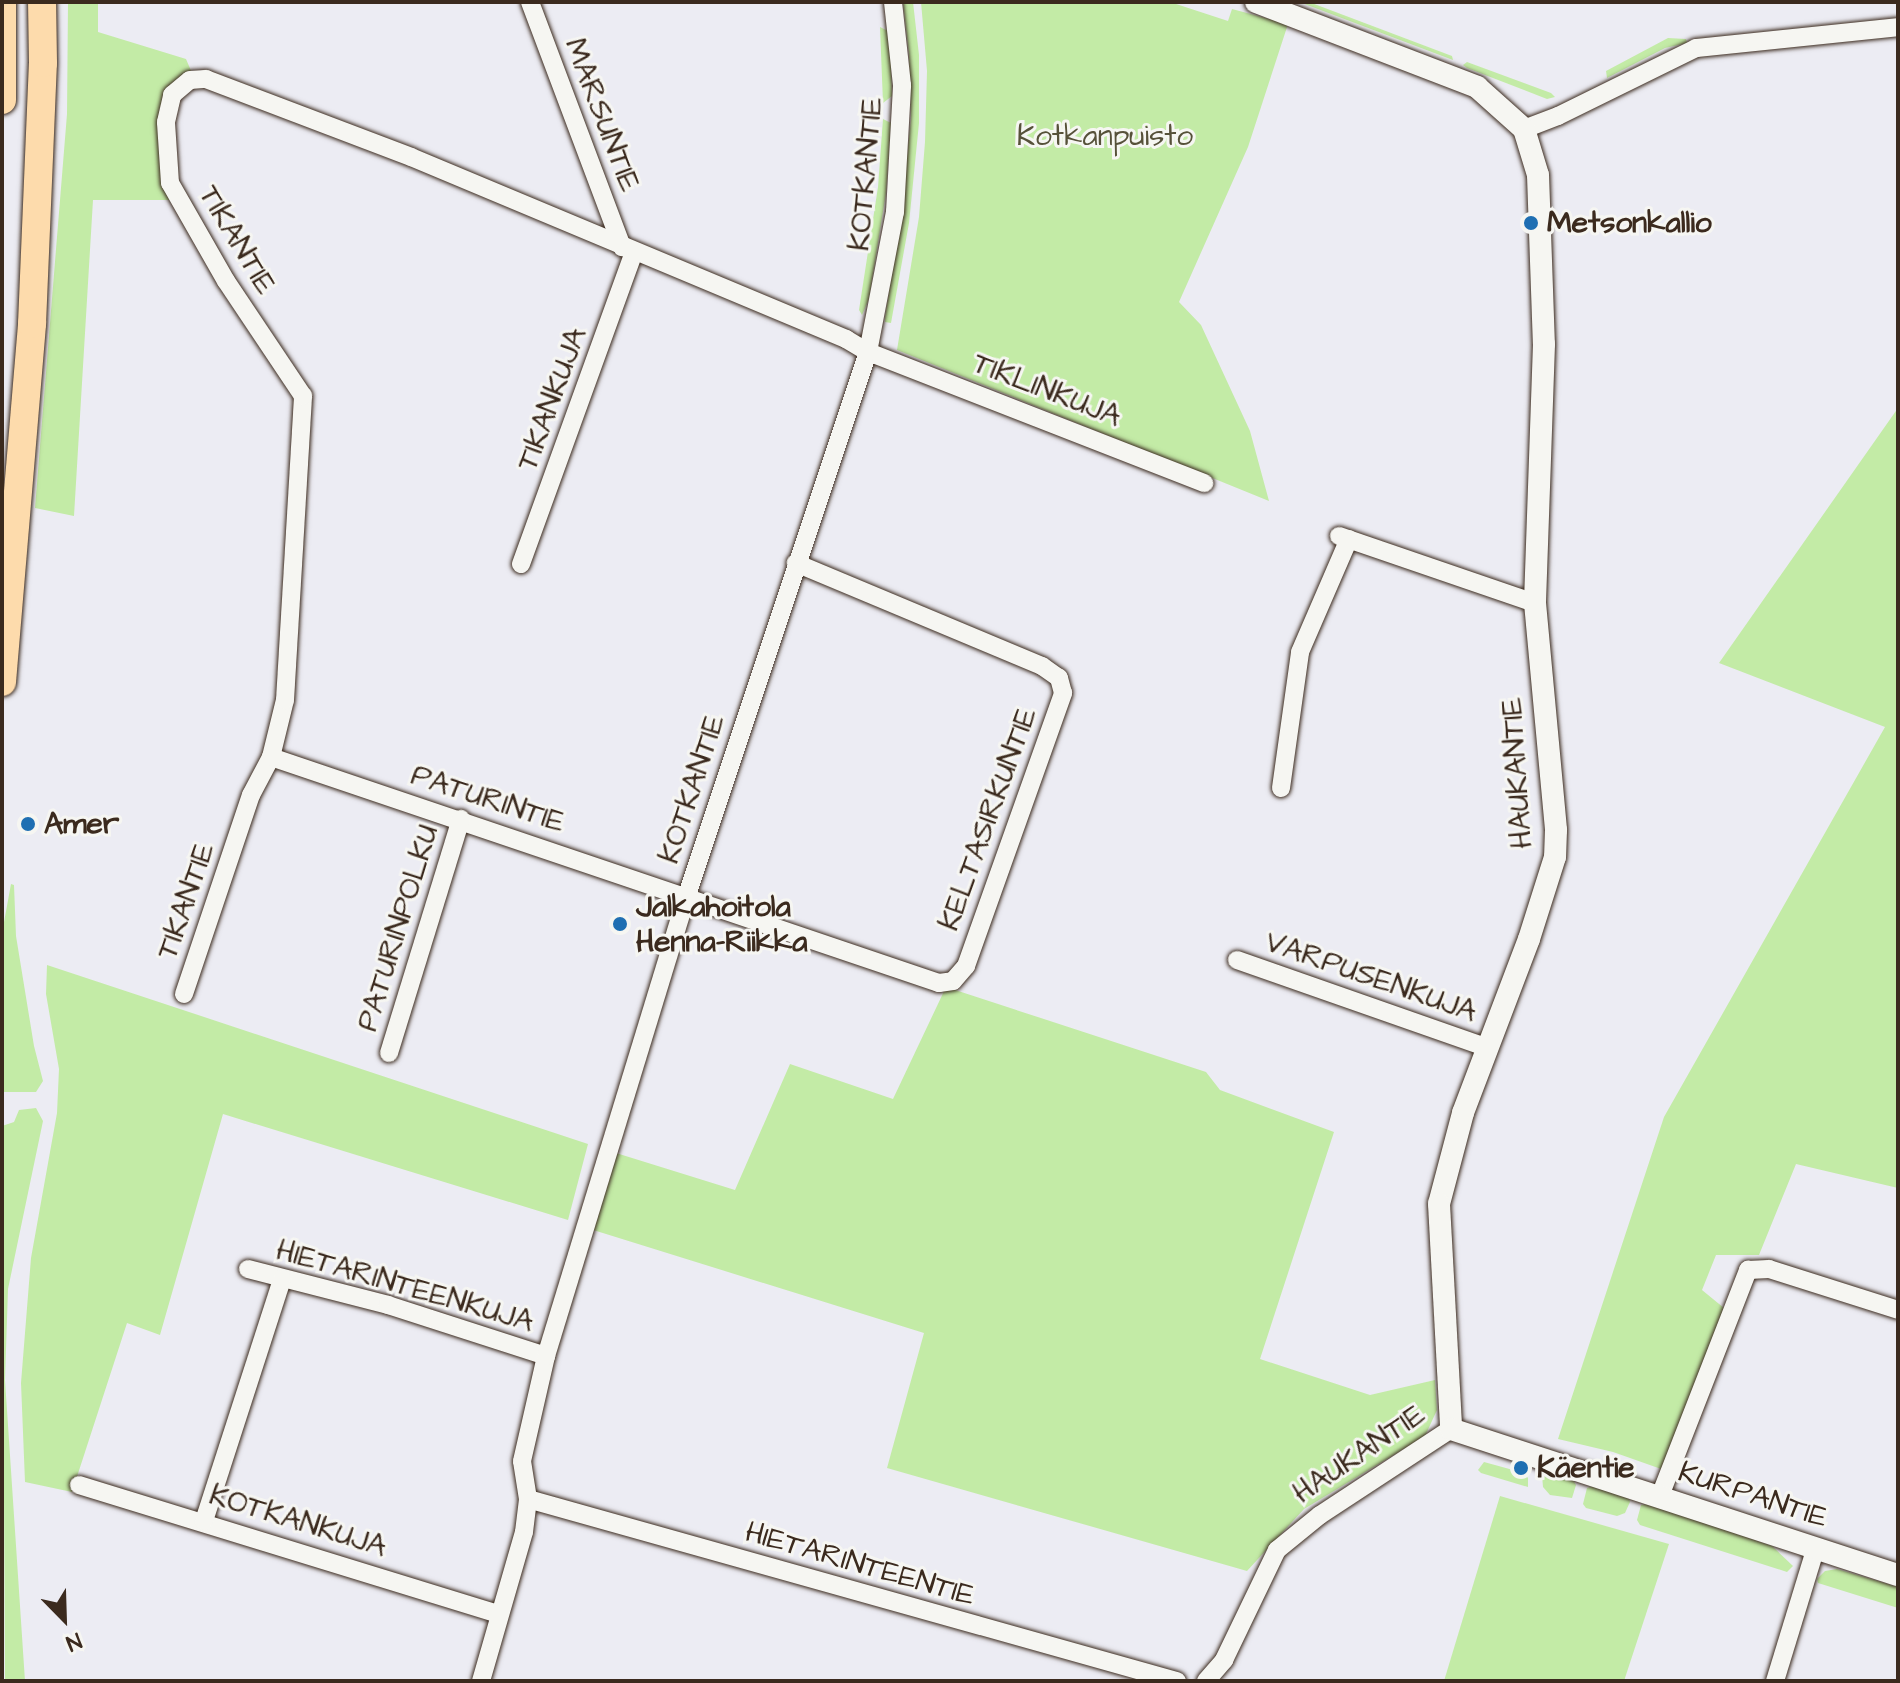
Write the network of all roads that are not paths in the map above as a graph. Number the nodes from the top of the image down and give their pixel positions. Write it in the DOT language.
graph roads {
  1 [pos="2,2"];
  2 [pos="42,2"];
  3 [pos="530,2"];
  4 [pos="893,2"];
  5 [pos="1256,2"];
  6 [pos="1280,6"];
  7 [pos="1898,27"];
  8 [pos="2,100"];
  9 [pos="1524,129"];
  10 [pos="628,250"];
  11 [pos="868,352"];
  12 [pos="1204,483"];
  13 [pos="796,563"];
  14 [pos="521,564"];
  15 [pos="1535,603"];
  16 [pos="2,682"];
  17 [pos="271,757"];
  18 [pos="1281,788"];
  19 [pos="461,819"];
  20 [pos="686,898"];
  21 [pos="1237,960"];
  22 [pos="184,994"];
  23 [pos="1486,1047"];
  24 [pos="389,1053"];
  25 [pos="248,1269"];
  26 [pos="282,1279"];
  27 [pos="1898,1310"];
  28 [pos="546,1356"];
  29 [pos="1451,1429"];
  30 [pos="79,1485"];
  31 [pos="1660,1496"];
  32 [pos="528,1499"];
  33 [pos="204,1521"];
  34 [pos="1816,1547"];
  35 [pos="1898,1575"];
  36 [pos="499,1614"];
  37 [pos="481,1681"];
  38 [pos="1177,1681"];
  39 [pos="1206,1681"];
  40 [pos="1775,1681"];
  1 -- 8 [label="main road"];
  2 -- 16 [label="main road"];
  3 -- 10 [label="street, MARSUNTIE"];
  4 -- 11 [label="street, KOTKANTIE"];
  5 -- 6 [label="street"];
  6 -- 9 [label="street"];
  7 -- 9 [label="street"];
  9 -- 15 [label="street, HAUKANTIE"];
  10 -- 11 [label="street, TIKANTIE"];
  10 -- 14 [label="street, TIKANKUJA"];
  10 -- 17 [label="street, TIKANTIE"];
  11 -- 12 [label="street, TIKLINKUJA"];
  11 -- 13 [label="street, KOTKANTIE"];
  13 -- 20 [label="street, KOTKANTIE"];
  13 -- 20 [label="street, KELTASIRKUNTIE"];
  15 -- 18 [label="street"];
  15 -- 23 [label="street, HAUKANTIE"];
  17 -- 19 [label="street, PATURINTIE"];
  17 -- 22 [label="street, TIKANTIE"];
  19 -- 20 [label="street, PATURINTIE"];
  19 -- 24 [label="street, PATURINPOLKU"];
  20 -- 28 [label="street, KOTKANTIE"];
  21 -- 23 [label="street, VARPUSENKUJA"];
  23 -- 29 [label="street, HAUKANTIE"];
  25 -- 26 [label="street, HIETARINTEENKUJA"];
  26 -- 28 [label="street, HIETARINTEENKUJA"];
  26 -- 33 [label="street"];
  27 -- 31 [label="street"];
  28 -- 32 [label="street, KOTKANTIE"];
  29 -- 31 [label="street, KURPANTIE"];
  29 -- 39 [label="street, HAUKANTIE"];
  30 -- 33 [label="street, KOTKANKUJA"];
  31 -- 34 [label="street, KURPANTIE"];
  32 -- 36 [label="street, KOTKANTIE"];
  32 -- 38 [label="street, HIETARINTEENTIE"];
  33 -- 36 [label="street, KOTKANKUJA"];
  34 -- 35 [label="street, KURPANTIE"];
  34 -- 40 [label="street"];
  36 -- 37 [label="street, KOTKANTIE"];
}
